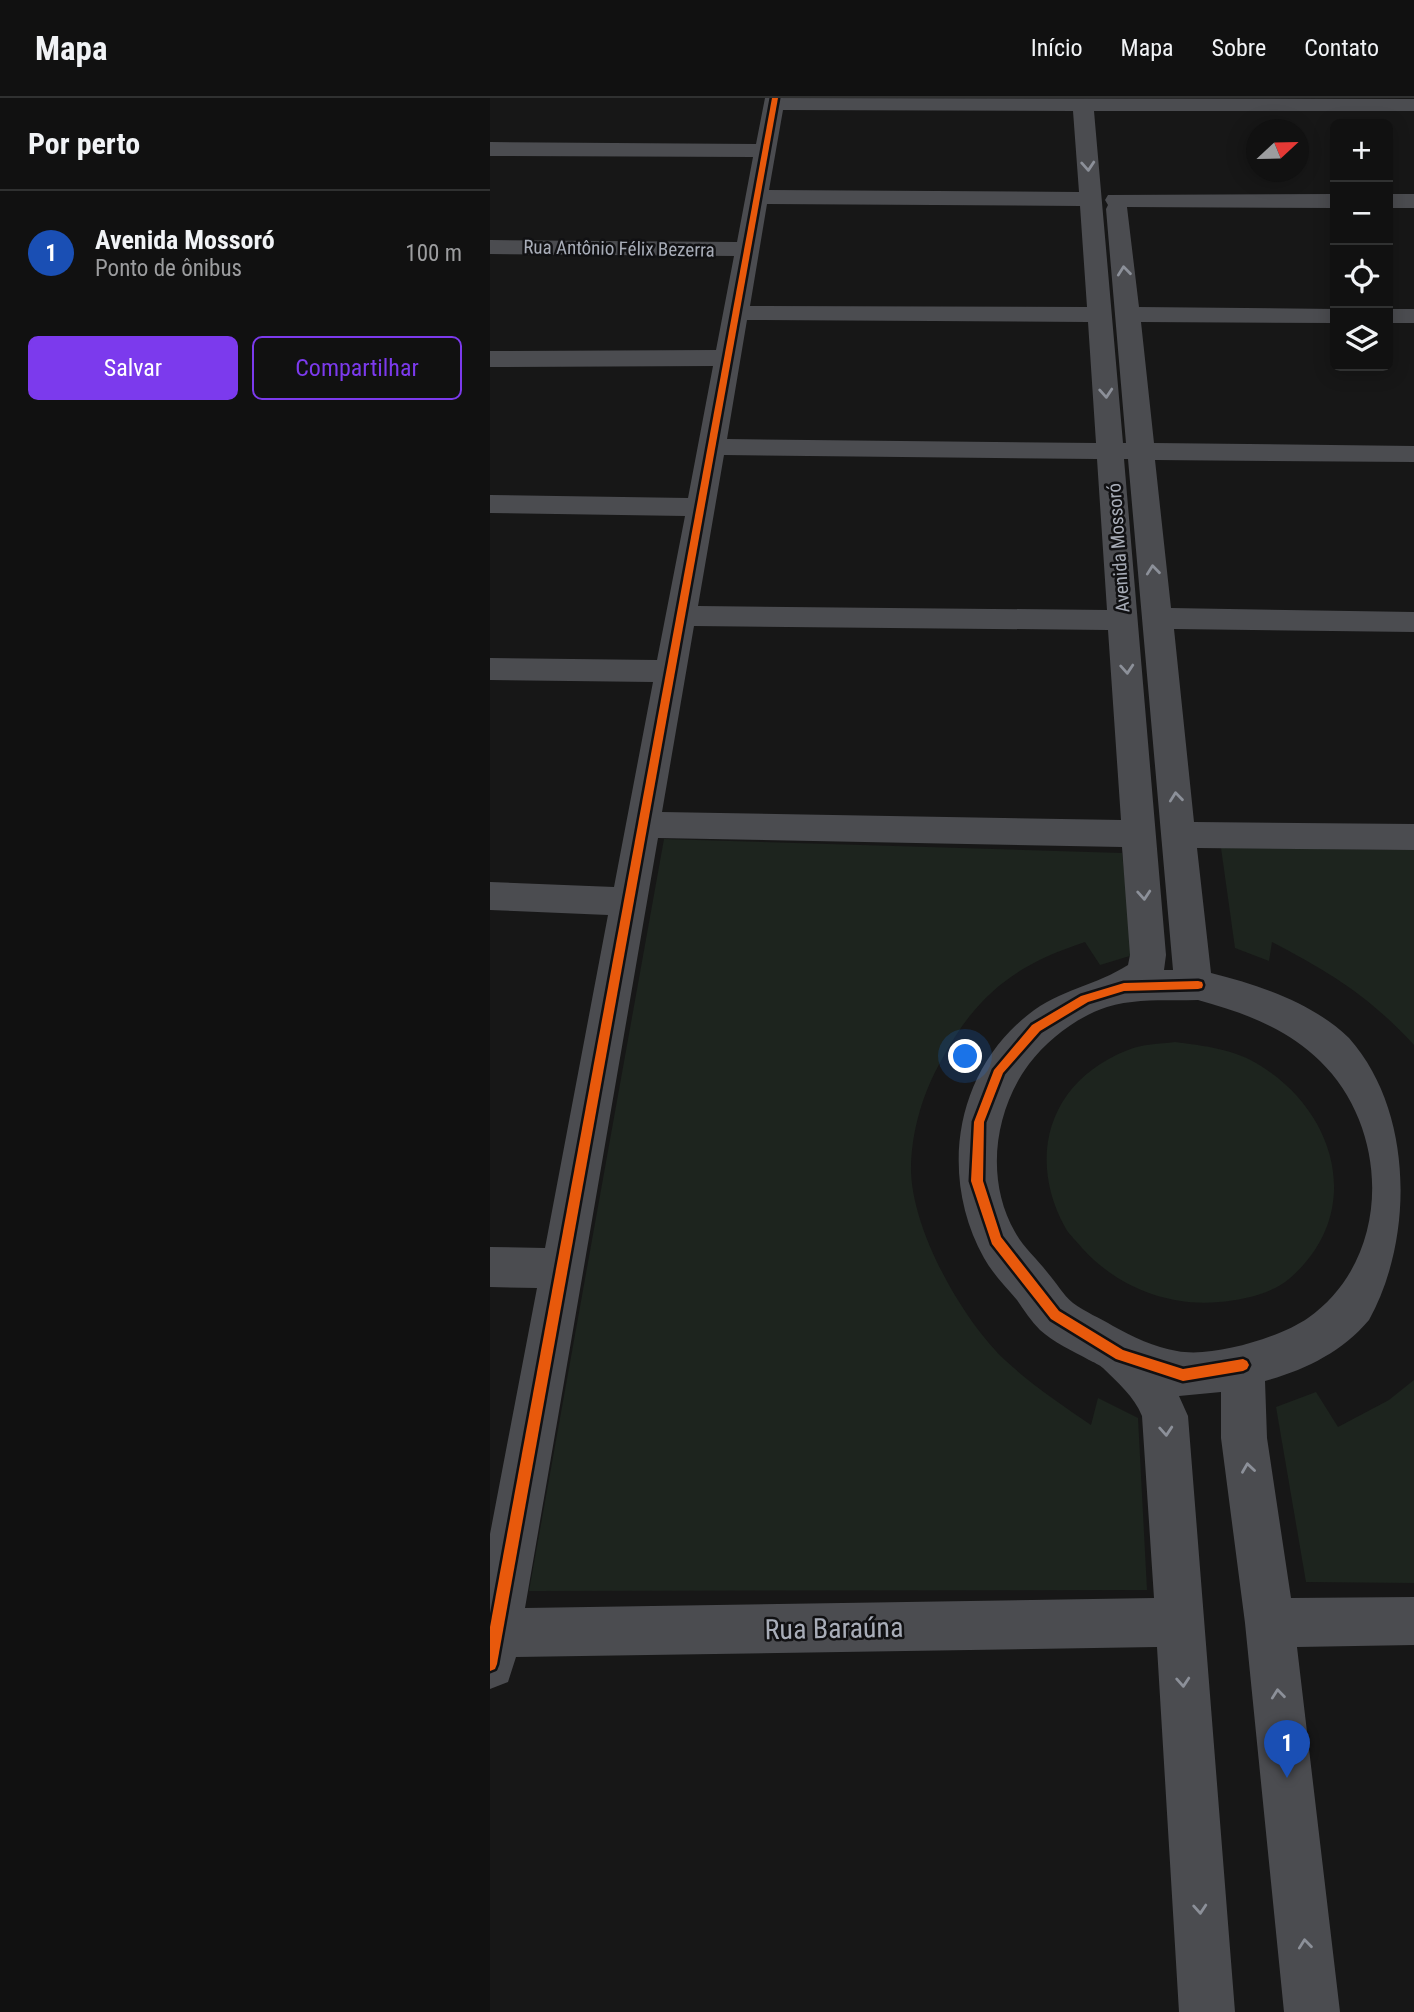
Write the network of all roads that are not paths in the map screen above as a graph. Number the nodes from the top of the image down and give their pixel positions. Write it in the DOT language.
graph roads {
  1 [pos="775,101"];
  2 [pos="1095,101"];
  3 [pos="1414,105"];
  4 [pos="490,149"];
  5 [pos="765,151"];
  6 [pos="757,197"];
  7 [pos="1104,200"];
  8 [pos="1330,201"];
  9 [pos="1393,201"];
  10 [pos="1414,201"];
  11 [pos="490,247"];
  12 [pos="748,249"];
  13 [pos="737,313"];
  14 [pos="1114,315"];
  15 [pos="1330,316"];
  16 [pos="1393,316"];
  17 [pos="1414,316"];
  18 [pos="729,358"];
  19 [pos="490,359"];
  20 [pos="713,447"];
  21 [pos="1141,450"];
  22 [pos="1110,451"];
  23 [pos="1414,454"];
  24 [pos="490,504"];
  25 [pos="702,507"];
  26 [pos="682,616"];
  27 [pos="1158,618"];
  28 [pos="1123,620"];
  29 [pos="1414,622"];
  30 [pos="490,669"];
  31 [pos="672,671"];
  32 [pos="642,825"];
  33 [pos="1139,834"];
  34 [pos="1179,835"];
  35 [pos="1414,837"];
  36 [pos="490,896"];
  37 [pos="628,902"];
  38 [pos="1198,985"];
  39 [pos="1124,987"];
  40 [pos="490,1268"];
  41 [pos="562,1268"];
  42 [pos="1119,1355"];
  43 [pos="1243,1365"];
  44 [pos="1414,1621"];
  45 [pos="1179,1622"];
  46 [pos="1270,1623"];
  47 [pos="492,1644"];
  48 [pos="1207,2012"];
  49 [pos="1312,2012"];
  1 -- 2 [label="street"];
  1 -- 5 [label="street"];
  2 -- 3 [label="street"];
  2 -- 7 [label="street, Avenida Mossoró"];
  4 -- 5 [label="street"];
  5 -- 6 [label="street"];
  6 -- 7 [label="street"];
  6 -- 12 [label="street"];
  7 -- 8 [label="street"];
  7 -- 14 [label="street, Avenida Mossoró"];
  9 -- 10 [label="street"];
  11 -- 12 [label="street, Rua Antônio Félix Bezerra"];
  12 -- 13 [label="street"];
  13 -- 14 [label="street"];
  13 -- 18 [label="street"];
  14 -- 15 [label="street"];
  14 -- 21 [label="street"];
  14 -- 22 [label="street, Avenida Mossoró, one-way"];
  16 -- 17 [label="street"];
  18 -- 19 [label="street"];
  18 -- 20 [label="street"];
  20 -- 22 [label="street"];
  20 -- 25 [label="street"];
  21 -- 22 [label="street"];
  21 -- 23 [label="street"];
  27 -- 21 [label="street, one-way"];
  22 -- 28 [label="street, Avenida Mossoró"];
  24 -- 25 [label="street"];
  25 -- 26 [label="street"];
  26 -- 28 [label="street"];
  26 -- 31 [label="street"];
  27 -- 29 [label="street"];
  34 -- 27 [label="street, one-way"];
  28 -- 33 [label="street, Avenida Mossoró, one-way"];
  30 -- 31 [label="street"];
  31 -- 32 [label="street"];
  32 -- 33 [label="street"];
  32 -- 37 [label="street"];
  33 -- 39 [label="street, Avenida Mossoró, one-way"];
  34 -- 35 [label="street"];
  34 -- 38 [label="street"];
  36 -- 37 [label="street"];
  37 -- 41 [label="street"];
  38 -- 39 [label="street"];
  38 -- 43 [label="street"];
  39 -- 42 [label="street"];
  40 -- 41 [label="street"];
  41 -- 47 [label="street"];
  42 -- 43 [label="street"];
  42 -- 45 [label="street, one-way"];
  46 -- 43 [label="street, one-way"];
  44 -- 46 [label="street"];
  45 -- 47 [label="street, Rua Baraúna"];
  45 -- 48 [label="street, one-way"];
  49 -- 46 [label="street, one-way"];
}
